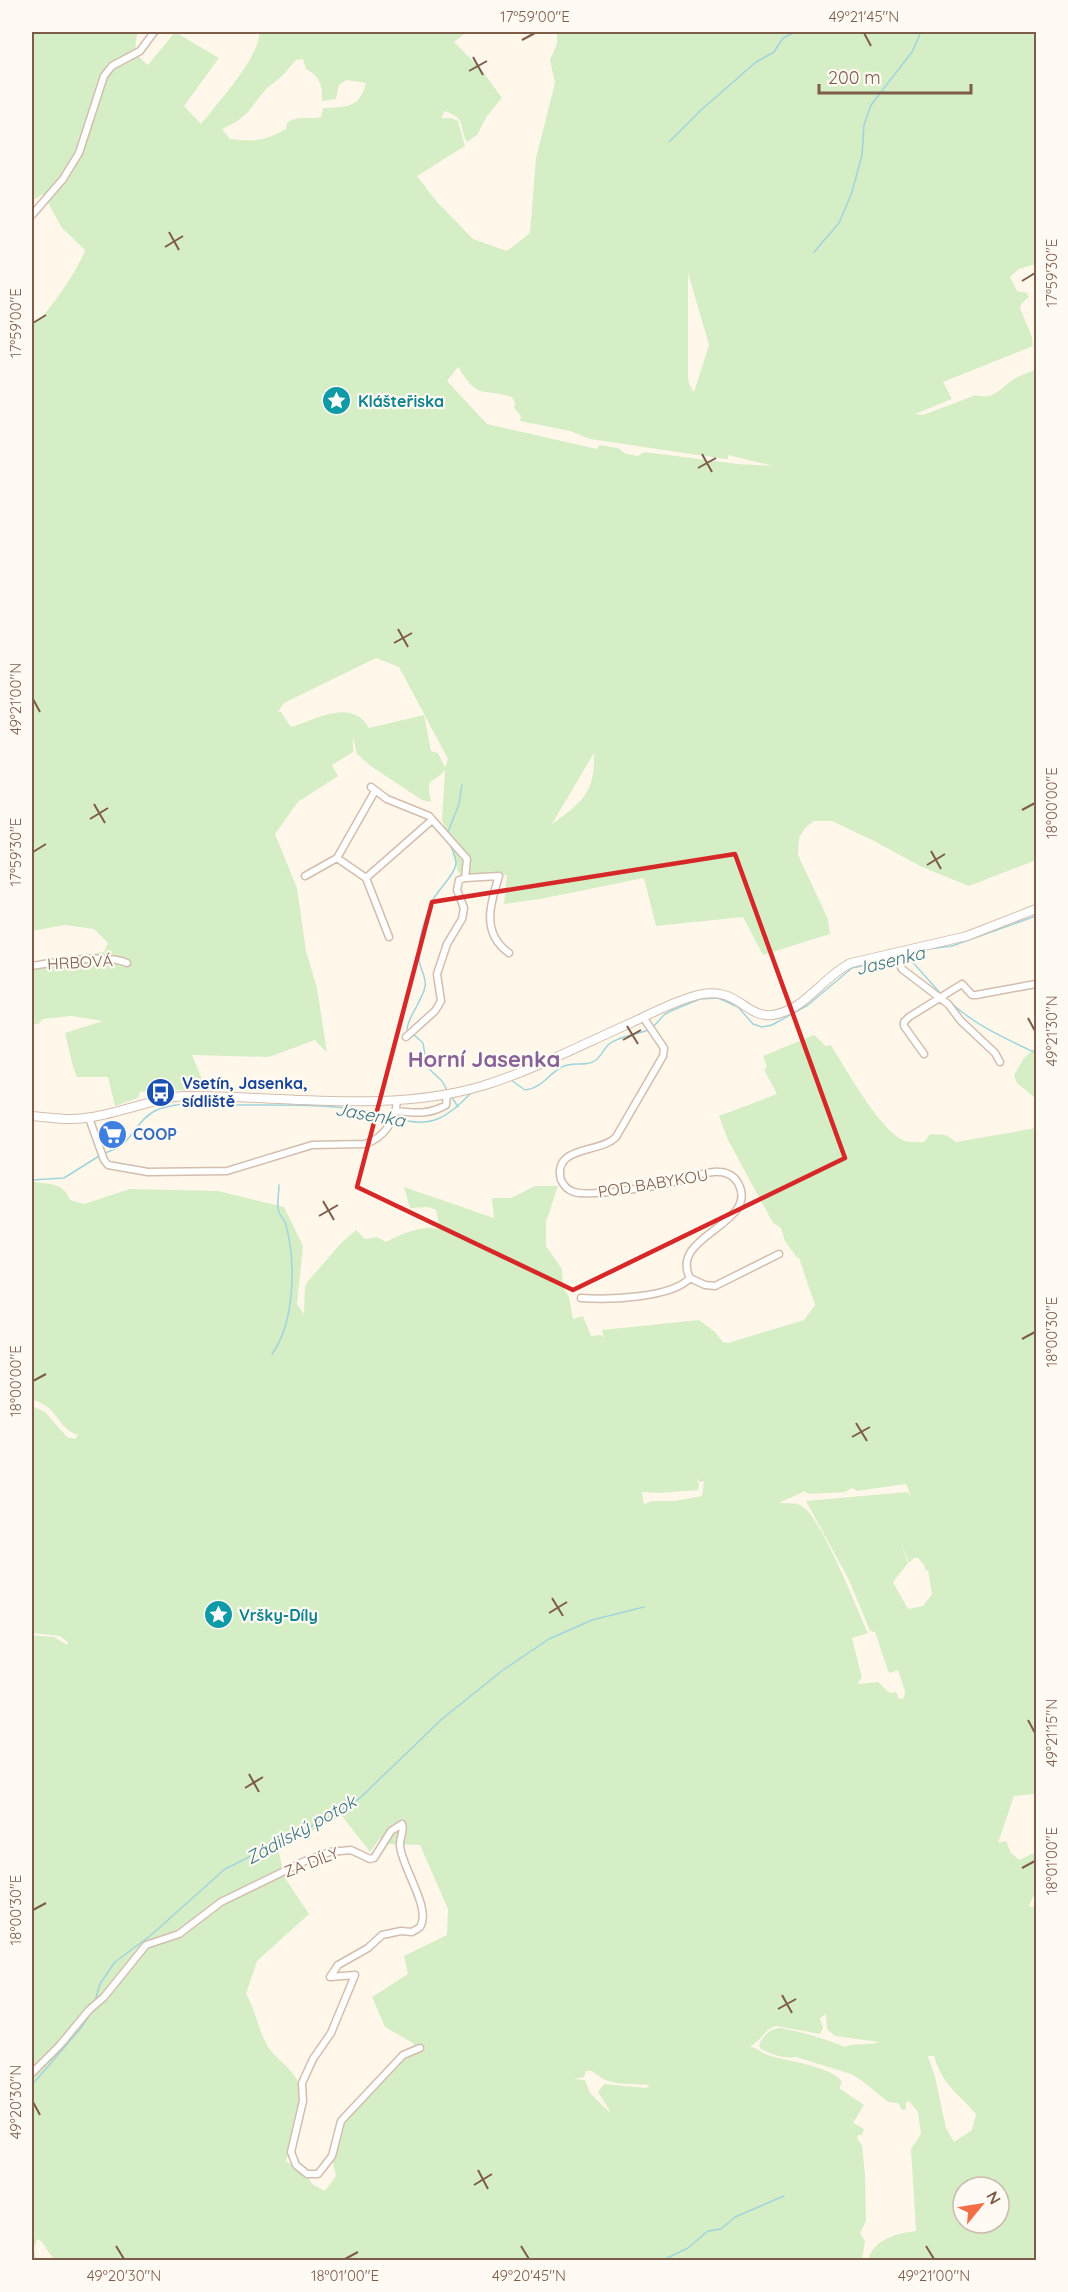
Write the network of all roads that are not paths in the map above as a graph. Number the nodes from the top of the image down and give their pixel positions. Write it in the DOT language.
graph roads {
  1 [pos="154,32"];
  2 [pos="32,215"];
  3 [pos="432,820"];
  4 [pos="337,858"];
  5 [pos="305,876"];
  6 [pos="366,878"];
  7 [pos="465,878"];
  8 [pos="1036,909"];
  9 [pos="389,937"];
  10 [pos="509,953"];
  11 [pos="896,958"];
  12 [pos="127,963"];
  13 [pos="32,966"];
  14 [pos="1036,984"];
  15 [pos="944,996"];
  16 [pos="646,1020"];
  17 [pos="406,1037"];
  18 [pos="924,1054"];
  19 [pos="1000,1062"];
  20 [pos="449,1094"];
  21 [pos="397,1100"];
  22 [pos="395,1111"];
  23 [pos="32,1116"];
  24 [pos="89,1118"];
  25 [pos="779,1254"];
  26 [pos="690,1278"];
  27 [pos="586,1308"];
  28 [pos="420,2048"];
  29 [pos="32,2073"];
  1 -- 2 [label="street"];
  3 -- 4 [label="street"];
  3 -- 6 [label="street"];
  3 -- 7 [label="street"];
  4 -- 5 [label="street"];
  4 -- 6 [label="street"];
  6 -- 9 [label="street"];
  7 -- 10 [label="street"];
  7 -- 17 [label="street"];
  8 -- 11 [label="street"];
  11 -- 15 [label="street"];
  11 -- 16 [label="street"];
  12 -- 13 [label="street, HRBOVÁ"];
  14 -- 15 [label="street"];
  15 -- 18 [label="street"];
  15 -- 19 [label="street"];
  16 -- 20 [label="street"];
  16 -- 26 [label="street, POD BABYKOU"];
  20 -- 21 [label="street"];
  20 -- 22 [label="street"];
  21 -- 22 [label="street"];
  21 -- 24 [label="street"];
  22 -- 24 [label="street"];
  23 -- 24 [label="street"];
  25 -- 26 [label="street"];
  26 -- 27 [label="street"];
  28 -- 29 [label="street, ZA DÍLY"];
}
